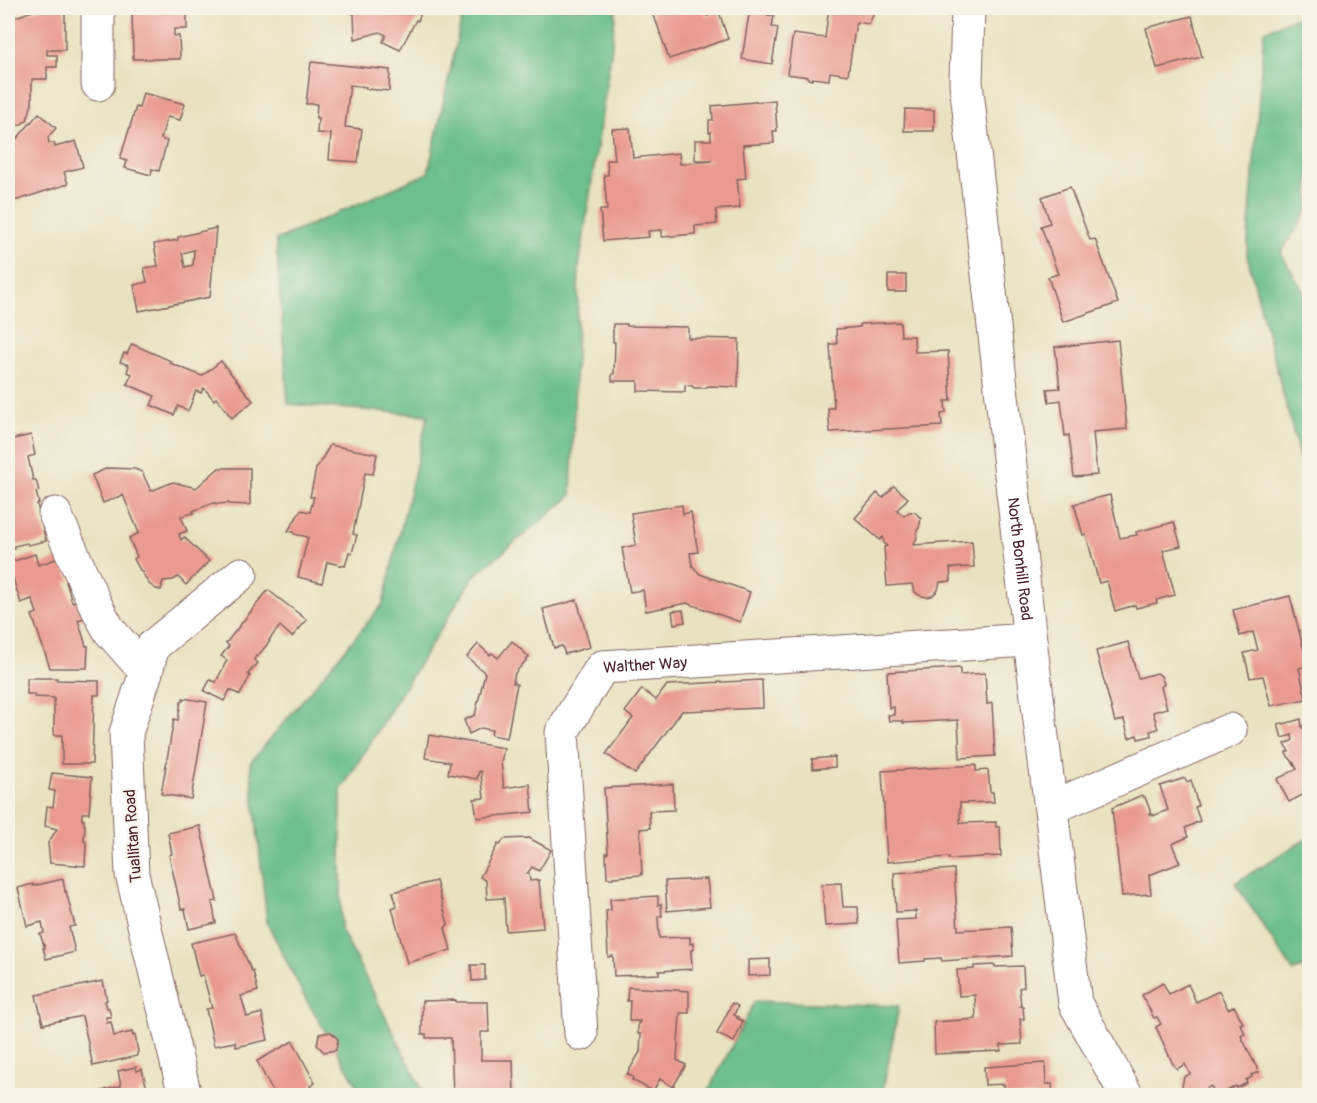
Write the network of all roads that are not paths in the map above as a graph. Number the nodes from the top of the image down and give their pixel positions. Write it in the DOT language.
graph roads {
  1 [pos="98,8"];
  2 [pos="968,8"];
  3 [pos="98,84"];
  4 [pos="55,514"];
  5 [pos="241,574"];
  6 [pos="1030,640"];
  7 [pos="149,659"];
  8 [pos="1230,730"];
  9 [pos="1051,807"];
  10 [pos="581,1034"];
  11 [pos="185,1095"];
  12 [pos="1127,1095"];
  1 -- 3 [label="street"];
  2 -- 6 [label="street, North Bonhill Road"];
  4 -- 7 [label="street"];
  5 -- 7 [label="street"];
  6 -- 9 [label="street, North Bonhill Road"];
  6 -- 10 [label="street, Walther Way"];
  7 -- 11 [label="street, Tuallitan Road"];
  8 -- 9 [label="street"];
  9 -- 12 [label="street, North Bonhill Road"];
}
